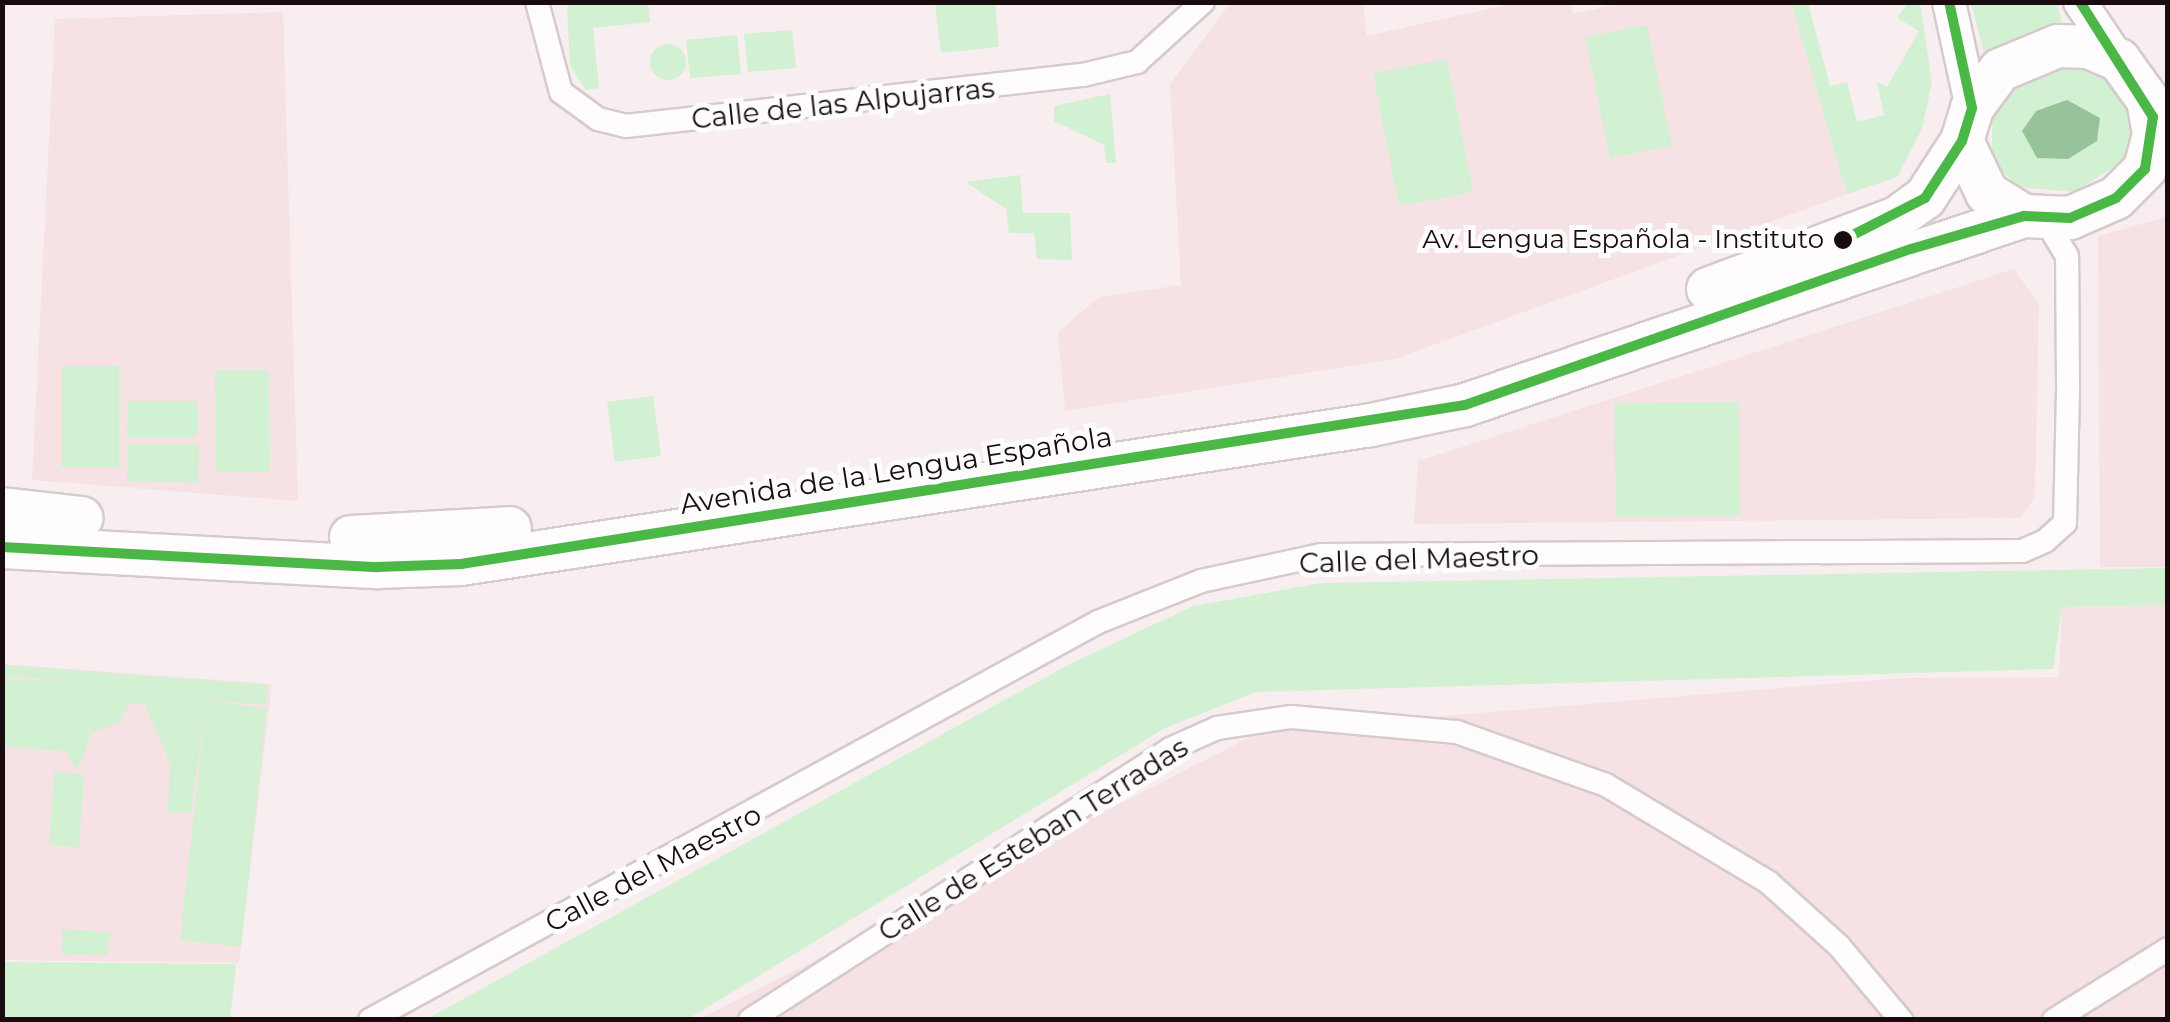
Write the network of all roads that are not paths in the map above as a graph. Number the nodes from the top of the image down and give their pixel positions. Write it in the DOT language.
graph roads {
  1 [pos="537,2"];
  2 [pos="1202,2"];
  3 [pos="1949,2"];
  4 [pos="2080,2"];
  5 [pos="2139,72"];
  6 [pos="1967,124"];
  7 [pos="2156,165"];
  8 [pos="2094,210"];
  9 [pos="2034,217"];
  10 [pos="2067,256"];
  11 [pos="2,509"];
  12 [pos="2,547"];
  13 [pos="2168,948"];
  14 [pos="370,1020"];
  15 [pos="750,1020"];
  16 [pos="1901,1020"];
  17 [pos="2054,1020"];
  1 -- 2 [label="street, Calle de las Alpujarras"];
  3 -- 6 [label="main road"];
  4 -- 5 [label="main road"];
  5 -- 6 [label="highway"];
  5 -- 7 [label="highway"];
  6 -- 9 [label="highway"];
  6 -- 11 [label="highway, Avenida de la Lengua Española"];
  7 -- 8 [label="highway"];
  8 -- 9 [label="highway"];
  8 -- 10 [label="street, Calle del Maestro"];
  9 -- 10 [label="street"];
  9 -- 12 [label="highway, Avenida de la Lengua Española"];
  10 -- 14 [label="street, Calle del Maestro"];
  13 -- 17 [label="street"];
  15 -- 16 [label="street, Calle de Esteban Terradas"];
}
